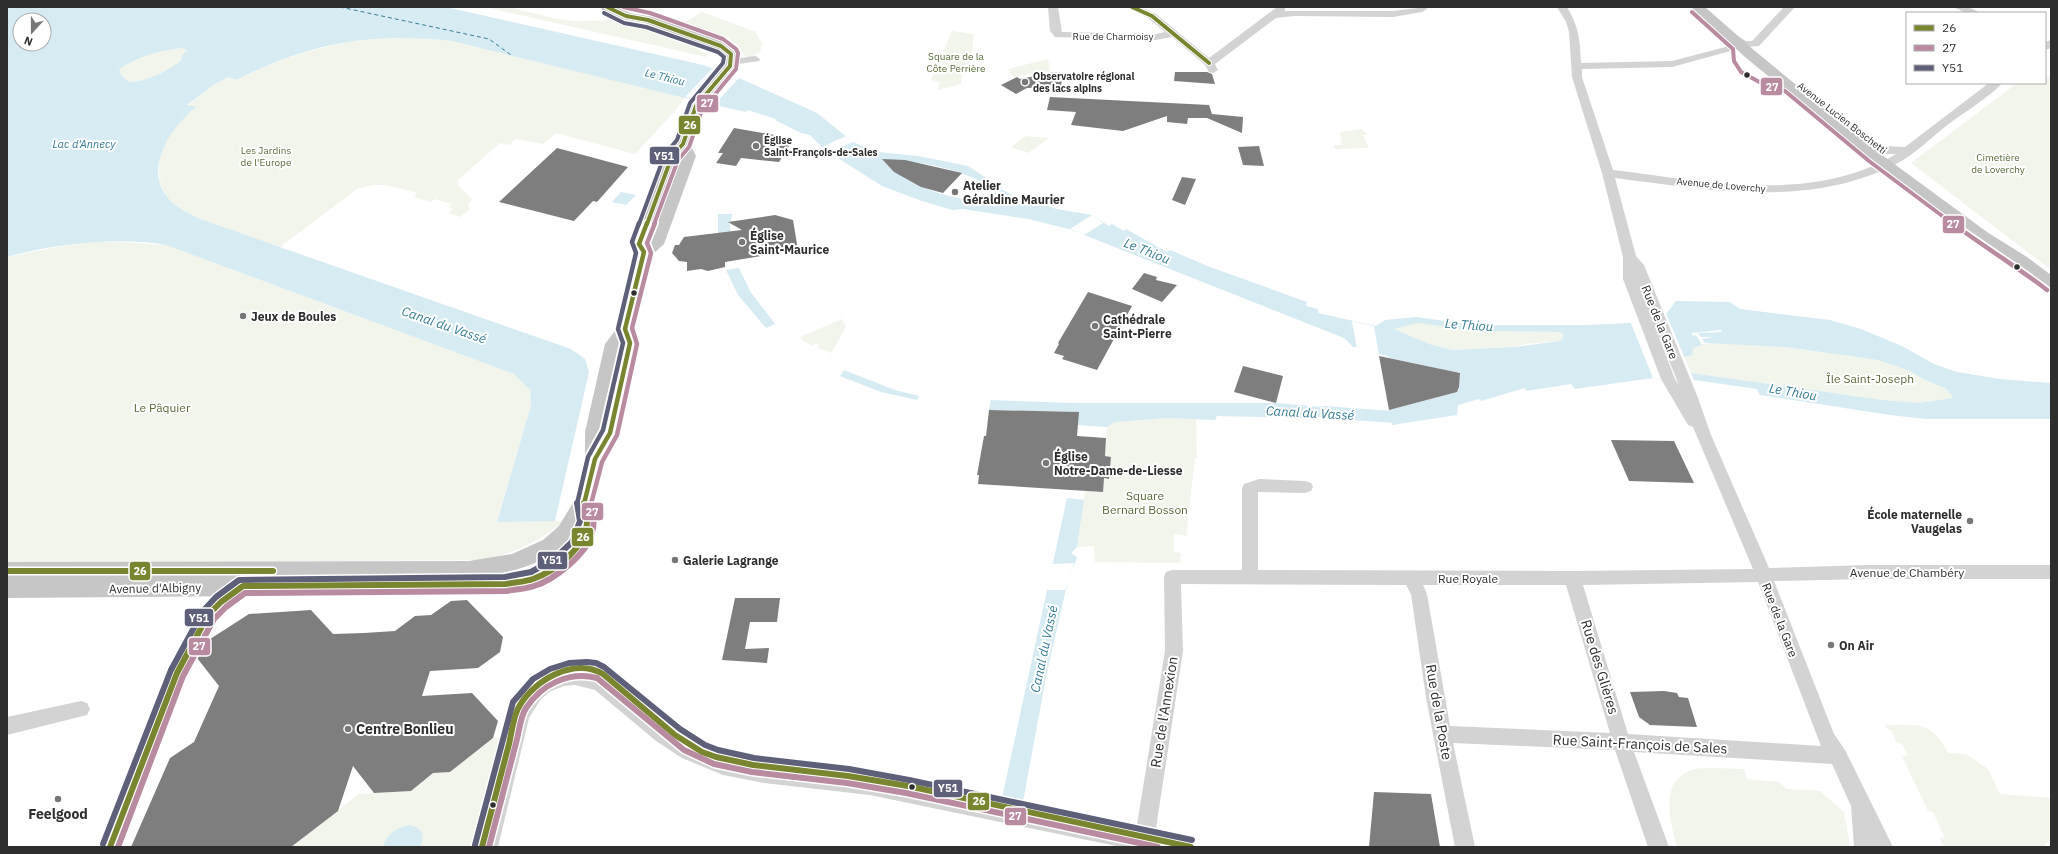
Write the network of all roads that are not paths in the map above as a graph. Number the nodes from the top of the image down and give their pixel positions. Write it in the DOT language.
graph roads {
  1 [pos="607,7"];
  2 [pos="628,7"];
  3 [pos="1053,7"];
  4 [pos="1132,7"];
  5 [pos="1284,7"];
  6 [pos="1562,7"];
  7 [pos="1790,7"];
  8 [pos="1958,7"];
  9 [pos="1422,9"];
  10 [pos="1701,9"];
  11 [pos="1973,12"];
  12 [pos="1273,15"];
  13 [pos="648,20"];
  14 [pos="1174,34"];
  15 [pos="1746,46"];
  16 [pos="755,59"];
  17 [pos="1577,66"];
  18 [pos="728,68"];
  19 [pos="1995,84"];
  20 [pos="1893,156"];
  21 [pos="1608,173"];
  22 [pos="2051,284"];
  23 [pos="1648,311"];
  24 [pos="1684,398"];
  25 [pos="1305,487"];
  26 [pos="584,503"];
  27 [pos="7,571"];
  28 [pos="2051,572"];
  29 [pos="1764,576"];
  30 [pos="1172,577"];
  31 [pos="1250,577"];
  32 [pos="1412,578"];
  33 [pos="1572,578"];
  34 [pos="7,589"];
  35 [pos="80,709"];
  36 [pos="7,726"];
  37 [pos="1442,734"];
  38 [pos="1622,743"];
  39 [pos="1838,756"];
  40 [pos="1860,804"];
  41 [pos="1144,845"];
  42 [pos="488,847"];
  43 [pos="1165,847"];
  44 [pos="1465,847"];
  45 [pos="1659,847"];
  46 [pos="1864,847"];
  47 [pos="1883,847"];
  1 -- 13 [label="main road"];
  2 -- 13 [label="main road"];
  3 -- 14 [label="street, Rue de Charmoisy"];
  4 -- 14 [label="street"];
  5 -- 12 [label="street"];
  6 -- 17 [label="street, Rue de la Gare"];
  7 -- 15 [label="street"];
  8 -- 11 [label="street"];
  9 -- 12 [label="street"];
  10 -- 15 [label="main road, Avenue Lucien Boschetti"];
  12 -- 14 [label="street"];
  13 -- 18 [label="main road"];
  15 -- 17 [label="street"];
  15 -- 20 [label="main road, Avenue Lucien Boschetti"];
  15 -- 20 [label="main road, Avenue Lucien Boschetti"];
  16 -- 18 [label="street"];
  17 -- 21 [label="street, Rue de la Gare"];
  18 -- 26 [label="main road"];
  19 -- 20 [label="street, Avenue de Loverchy"];
  20 -- 21 [label="street, Avenue de Loverchy"];
  20 -- 22 [label="main road"];
  21 -- 23 [label="street, Rue de la Gare"];
  23 -- 24 [label="street, Rue de la Gare"];
  23 -- 24 [label="street, Rue de la Gare"];
  24 -- 29 [label="street, Rue de la Gare"];
  25 -- 31 [label="street"];
  26 -- 27 [label="main road, Avenue d'Albigny"];
  26 -- 34 [label="main road, Avenue d'Albigny"];
  28 -- 29 [label="street, Avenue de Chambéry"];
  29 -- 33 [label="street, Rue Royale"];
  29 -- 39 [label="street, Rue de la Gare"];
  30 -- 31 [label="street, Rue Royale"];
  30 -- 41 [label="street, Rue de l'Annexion"];
  31 -- 32 [label="street, Rue Royale"];
  32 -- 33 [label="street, Rue Royale"];
  32 -- 37 [label="street, Rue de la Poste"];
  33 -- 38 [label="street, Rue des Glières"];
  35 -- 36 [label="street"];
  37 -- 38 [label="street, Rue Saint-François de Sales"];
  37 -- 44 [label="street, Rue de la Poste"];
  38 -- 39 [label="street, Rue Saint-François de Sales"];
  38 -- 45 [label="street, Rue des Glières"];
  39 -- 40 [label="street, Rue de la Gare"];
  40 -- 46 [label="street, Rue de la Gare"];
  40 -- 47 [label="street, Rue de la Gare"];
  41 -- 42 [label="street"];
  41 -- 43 [label="street"];
}
